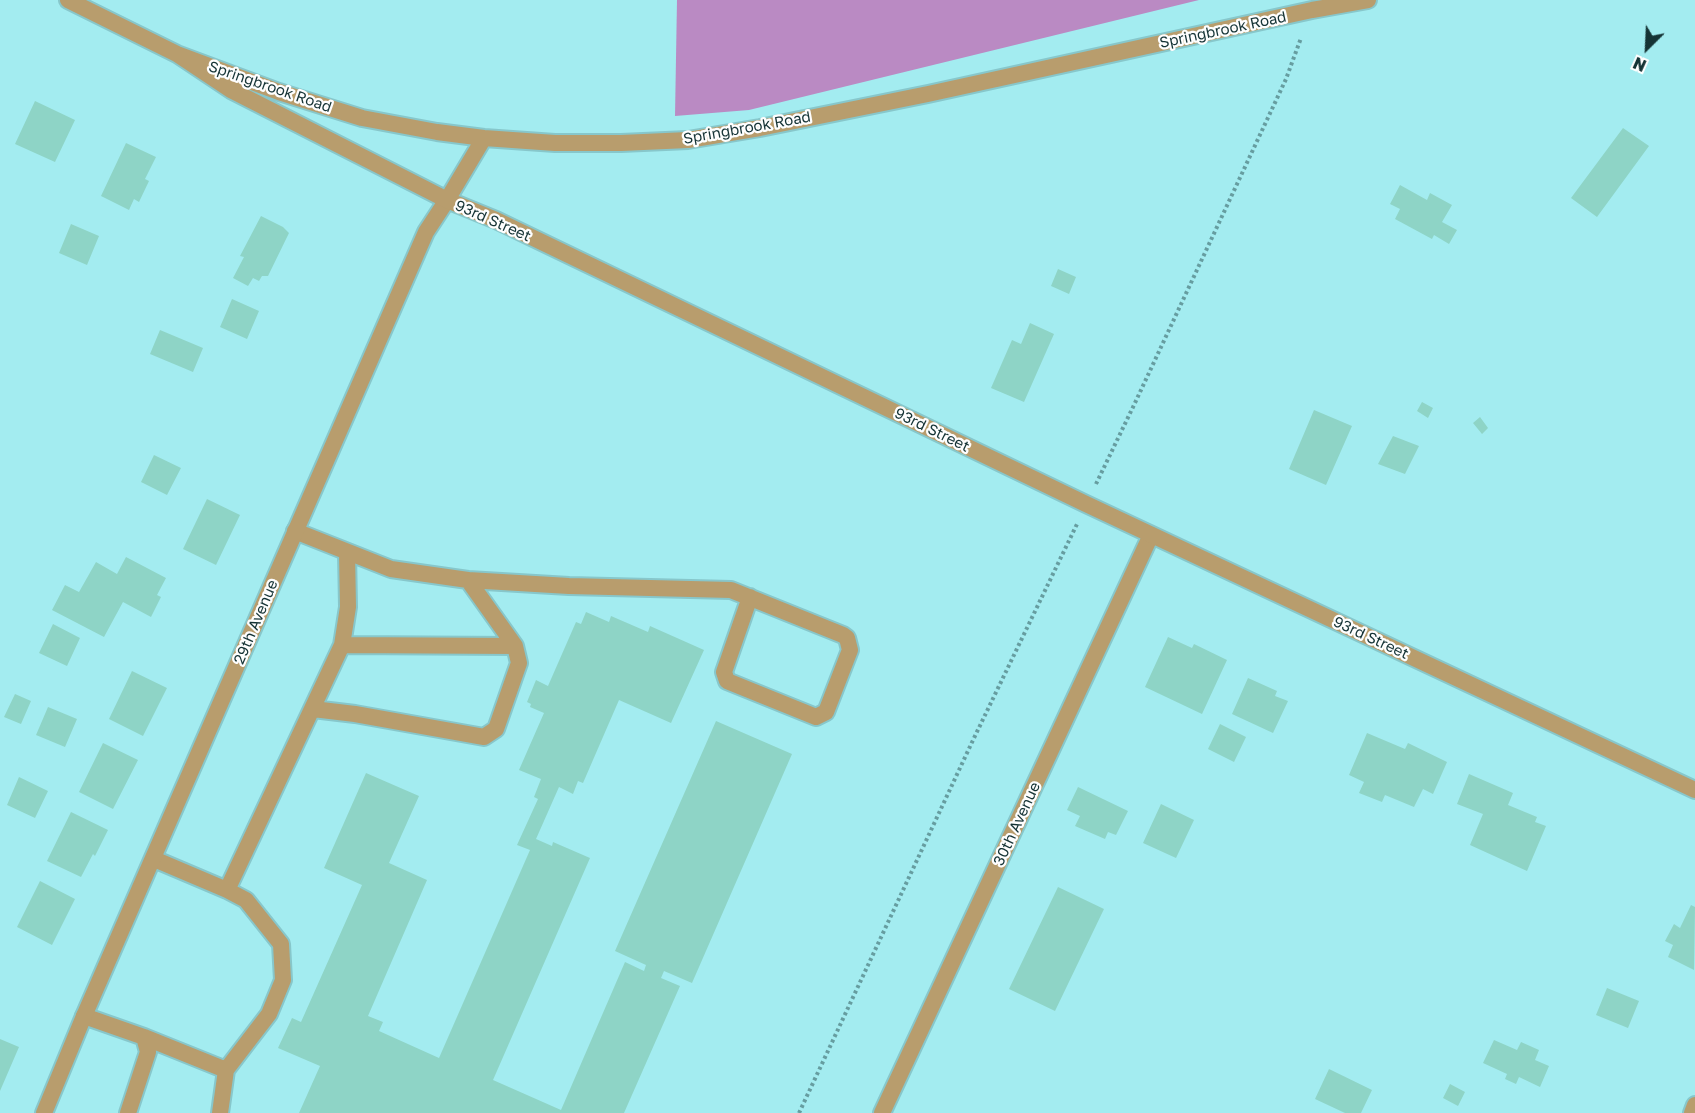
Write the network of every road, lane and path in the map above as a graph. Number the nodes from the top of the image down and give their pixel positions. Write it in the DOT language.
graph roads {
  1 [pos="68,0"];
  2 [pos="1368,0"];
  3 [pos="1301,38"];
  4 [pos="177,54"];
  5 [pos="484,138"];
  6 [pos="447,200"];
  7 [pos="1092,492"];
  8 [pos="1078,522"];
  9 [pos="295,531"];
  10 [pos="1151,535"];
  11 [pos="347,552"];
  12 [pos="468,580"];
  13 [pos="750,597"];
  14 [pos="342,645"];
  15 [pos="515,646"];
  16 [pos="313,709"];
  17 [pos="1695,790"];
  18 [pos="154,859"];
  19 [pos="227,890"];
  20 [pos="84,1016"];
  21 [pos="144,1037"];
  22 [pos="226,1070"];
  23 [pos="1695,1105"];
  24 [pos="44,1113"];
  25 [pos="128,1113"];
  26 [pos="220,1113"];
  27 [pos="799,1113"];
  28 [pos="882,1113"];
  29 [pos="1692,1113"];
  1 -- 4 [label="street, Springbrook Road"];
  2 -- 5 [label="street, Springbrook Road"];
  3 -- 7 [label="path"];
  4 -- 5 [label="street, Springbrook Road"];
  4 -- 6 [label="street, 93rd Street"];
  5 -- 6 [label="street, 29th Avenue"];
  6 -- 9 [label="street, 29th Avenue"];
  6 -- 10 [label="street, 93rd Street"];
  8 -- 27 [label="path"];
  9 -- 11 [label="street"];
  9 -- 18 [label="street, 29th Avenue"];
  10 -- 17 [label="street, 93rd Street"];
  10 -- 28 [label="street, 30th Avenue"];
  11 -- 12 [label="street"];
  11 -- 14 [label="street"];
  12 -- 13 [label="street"];
  12 -- 15 [label="street"];
  13 -- 13 [label="street"];
  14 -- 15 [label="street"];
  14 -- 16 [label="street"];
  15 -- 16 [label="street"];
  16 -- 19 [label="street"];
  18 -- 19 [label="street"];
  18 -- 20 [label="street, 29th Avenue"];
  19 -- 22 [label="street"];
  20 -- 21 [label="street"];
  20 -- 24 [label="street, 29th Avenue"];
  21 -- 22 [label="street"];
  21 -- 25 [label="street"];
  22 -- 26 [label="street"];
  23 -- 29 [label="street"];
}
